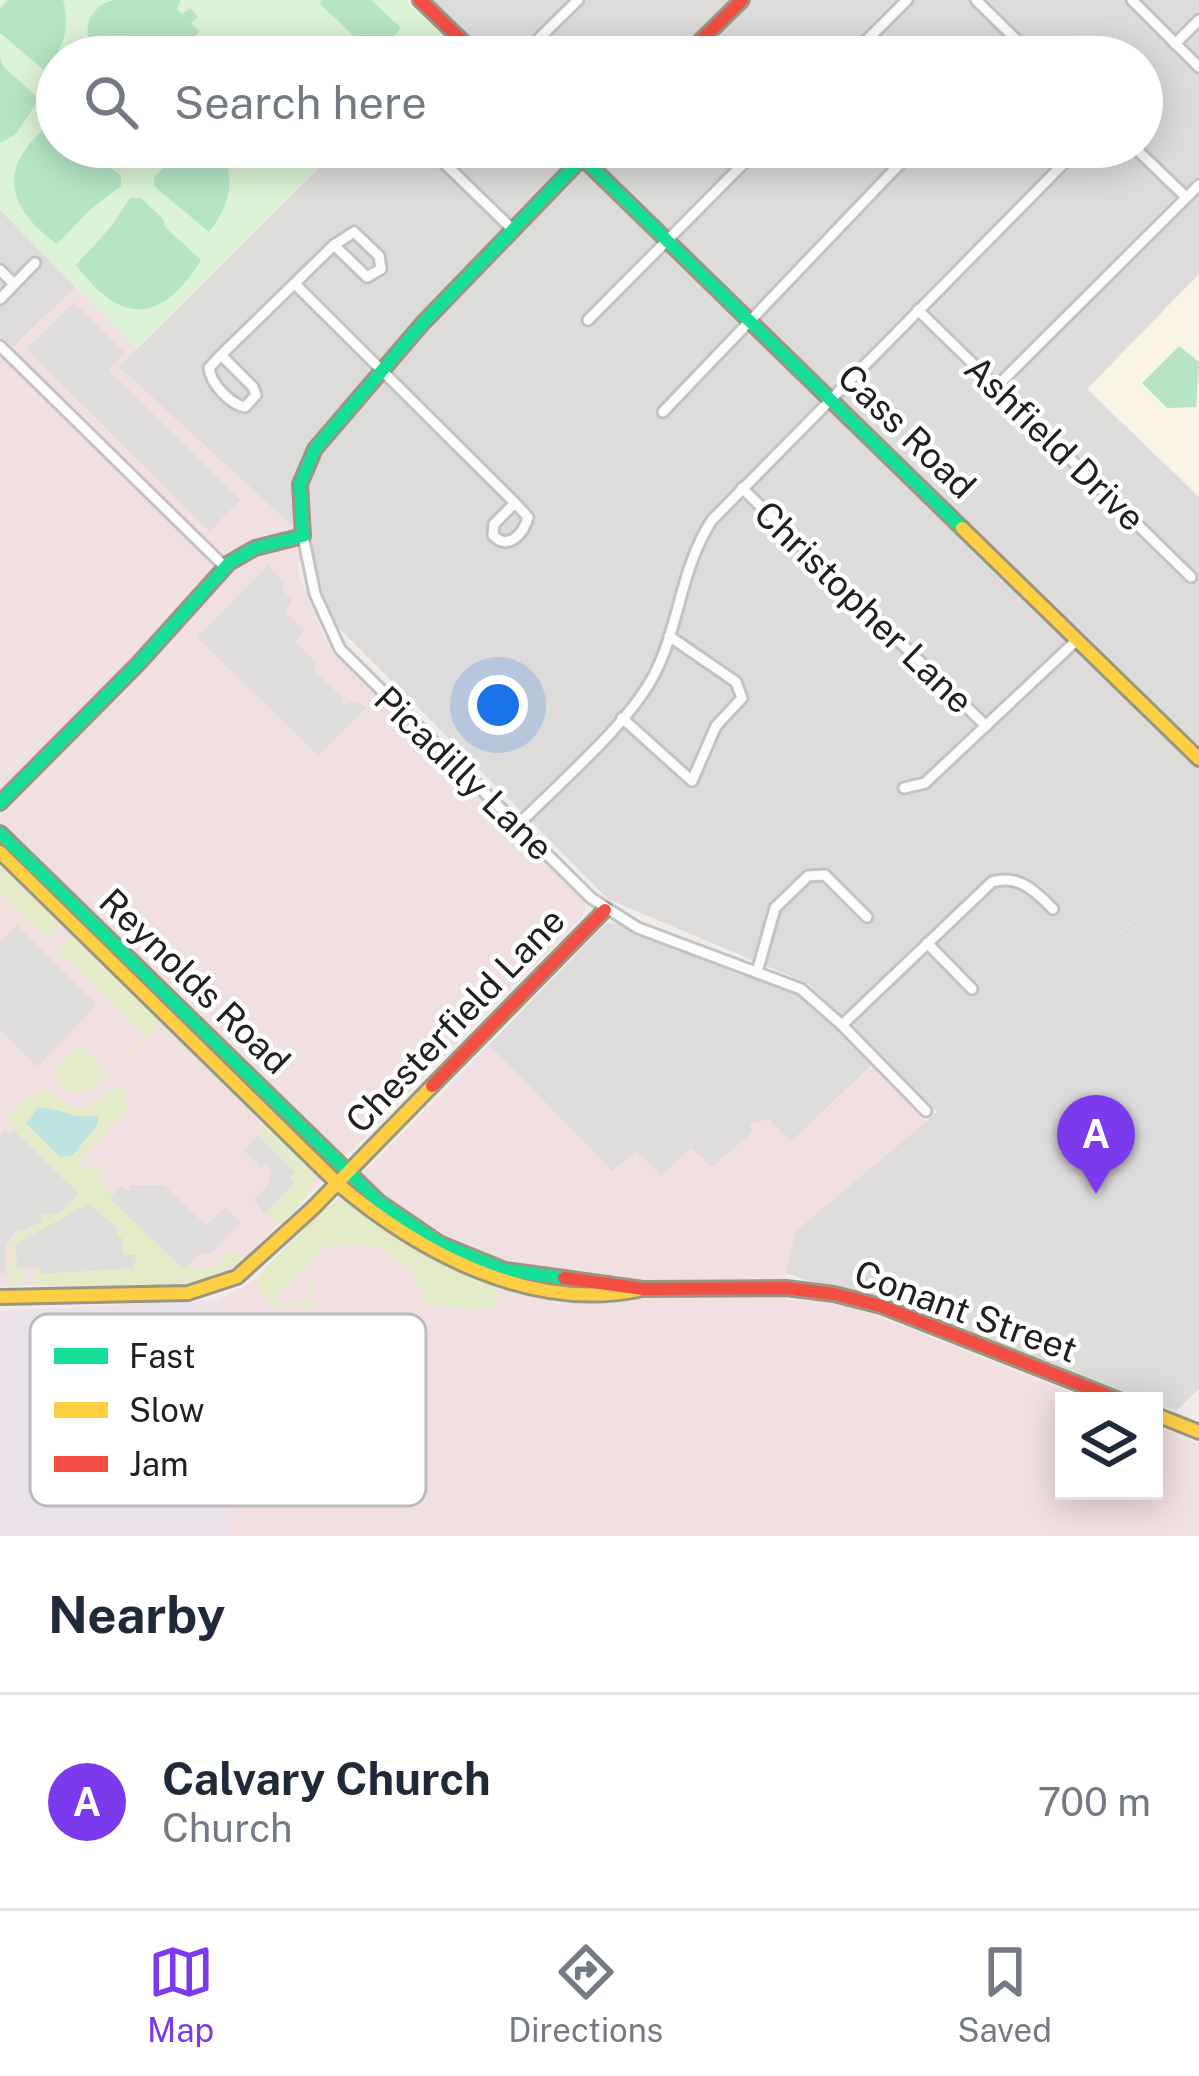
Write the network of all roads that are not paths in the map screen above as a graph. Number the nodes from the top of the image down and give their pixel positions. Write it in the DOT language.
graph roads {
  1 [pos="420,0"];
  2 [pos="578,0"];
  3 [pos="742,0"];
  4 [pos="907,0"];
  5 [pos="976,0"];
  6 [pos="1132,0"];
  7 [pos="1199,20"];
  8 [pos="457,36"];
  9 [pos="541,36"];
  10 [pos="705,36"];
  11 [pos="871,36"];
  12 [pos="1013,36"];
  13 [pos="1175,44"];
  14 [pos="1199,67"];
  15 [pos="449,168"];
  16 [pos="572,168"];
  17 [pos="593,168"];
  18 [pos="739,168"];
  19 [pos="895,168"];
  20 [pos="1059,168"];
  21 [pos="1156,168"];
  22 [pos="1199,185"];
  23 [pos="1186,197"];
  24 [pos="512,230"];
  25 [pos="668,239"];
  26 [pos="334,245"];
  27 [pos="35,263"];
  28 [pos="0,270"];
  29 [pos="14,284"];
  30 [pos="295,284"];
  31 [pos="0,298"];
  32 [pos="918,310"];
  33 [pos="588,320"];
  34 [pos="752,321"];
  35 [pos="0,346"];
  36 [pos="221,355"];
  37 [pos="380,370"];
  38 [pos="997,386"];
  39 [pos="830,398"];
  40 [pos="663,412"];
  41 [pos="742,488"];
  42 [pos="514,503"];
  43 [pos="304,536"];
  44 [pos="225,567"];
  45 [pos="1191,577"];
  46 [pos="669,636"];
  47 [pos="1076,640"];
  48 [pos="622,718"];
  49 [pos="986,726"];
  50 [pos="1199,759"];
  51 [pos="904,788"];
  52 [pos="0,802"];
  53 [pos="518,825"];
  54 [pos="0,833"];
  55 [pos="0,852"];
  56 [pos="1053,909"];
  57 [pos="605,910"];
  58 [pos="867,917"];
  59 [pos="927,943"];
  60 [pos="757,972"];
  61 [pos="973,989"];
  62 [pos="842,1024"];
  63 [pos="926,1112"];
  64 [pos="348,1172"];
  65 [pos="337,1183"];
  66 [pos="643,1289"];
  67 [pos="0,1298"];
  68 [pos="1099,1392"];
  69 [pos="1163,1418"];
  70 [pos="1199,1432"];
  1 -- 8 [label="street"];
  2 -- 9 [label="street"];
  3 -- 10 [label="street"];
  4 -- 11 [label="street"];
  5 -- 12 [label="street"];
  6 -- 13 [label="street"];
  7 -- 13 [label="street"];
  13 -- 14 [label="street"];
  15 -- 24 [label="street"];
  16 -- 24 [label="street"];
  17 -- 25 [label="street, Cass Road"];
  18 -- 25 [label="street"];
  19 -- 34 [label="street"];
  20 -- 32 [label="street"];
  21 -- 23 [label="street"];
  22 -- 23 [label="street"];
  23 -- 38 [label="street"];
  24 -- 37 [label="street"];
  25 -- 33 [label="street"];
  25 -- 34 [label="street, Cass Road"];
  26 -- 26 [label="street"];
  26 -- 30 [label="street"];
  27 -- 29 [label="street"];
  28 -- 29 [label="street"];
  29 -- 31 [label="street"];
  30 -- 36 [label="street"];
  30 -- 37 [label="street"];
  32 -- 38 [label="street, Ashfield Drive"];
  32 -- 39 [label="street"];
  34 -- 39 [label="street, Cass Road"];
  34 -- 40 [label="street"];
  35 -- 44 [label="street"];
  36 -- 36 [label="street"];
  37 -- 42 [label="street"];
  37 -- 43 [label="street"];
  38 -- 45 [label="street, Ashfield Drive"];
  39 -- 41 [label="street"];
  39 -- 47 [label="street, Cass Road"];
  41 -- 46 [label="street"];
  41 -- 49 [label="street, Christopher Lane"];
  42 -- 42 [label="street"];
  43 -- 44 [label="street"];
  43 -- 53 [label="street, Picadilly Lane"];
  44 -- 52 [label="street"];
  46 -- 48 [label="street"];
  46 -- 48 [label="street"];
  47 -- 49 [label="street"];
  47 -- 50 [label="street, Cass Road"];
  48 -- 53 [label="street"];
  49 -- 51 [label="street"];
  53 -- 57 [label="street, Picadilly Lane"];
  54 -- 64 [label="street, Reynolds Road"];
  55 -- 65 [label="street, Reynolds Road"];
  56 -- 59 [label="street"];
  57 -- 60 [label="street, Picadilly Lane"];
  57 -- 64 [label="street, Chesterfield Lane"];
  58 -- 60 [label="street"];
  59 -- 61 [label="street"];
  59 -- 62 [label="street"];
  60 -- 62 [label="street, Picadilly Lane"];
  62 -- 63 [label="street, Picadilly Lane"];
  64 -- 65 [label="street, Chesterfield Lane"];
  64 -- 66 [label="street, Conant Street"];
  65 -- 66 [label="street, Conant Street"];
  65 -- 67 [label="street, Chesterfield Lane"];
  66 -- 68 [label="street, Conant Street"];
  69 -- 70 [label="street"];
}
